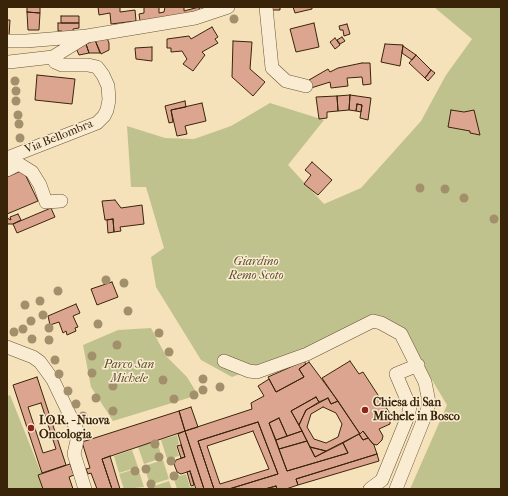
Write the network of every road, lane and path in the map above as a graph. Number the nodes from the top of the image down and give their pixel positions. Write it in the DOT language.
graph roads {
  1 [pos="228,7"];
  2 [pos="266,7"];
  3 [pos="87,36"];
  4 [pos="7,40"];
  5 [pos="53,57"];
  6 [pos="9,62"];
  7 [pos="306,86"];
  8 [pos="7,158"];
  9 [pos="7,170"];
  10 [pos="61,201"];
  11 [pos="7,347"];
  12 [pos="224,361"];
  13 [pos="418,366"];
  14 [pos="85,489"];
  15 [pos="370,489"];
  16 [pos="396,489"];
  1 -- 3 [label="street"];
  2 -- 7 [label="street"];
  3 -- 4 [label="street"];
  3 -- 5 [label="street"];
  5 -- 6 [label="street"];
  5 -- 8 [label="street, Via Bellombra"];
  9 -- 10 [label="street, Via Bellombra"];
  11 -- 14 [label="street"];
  12 -- 13 [label="street"];
  13 -- 15 [label="street"];
  13 -- 16 [label="street"];
}
